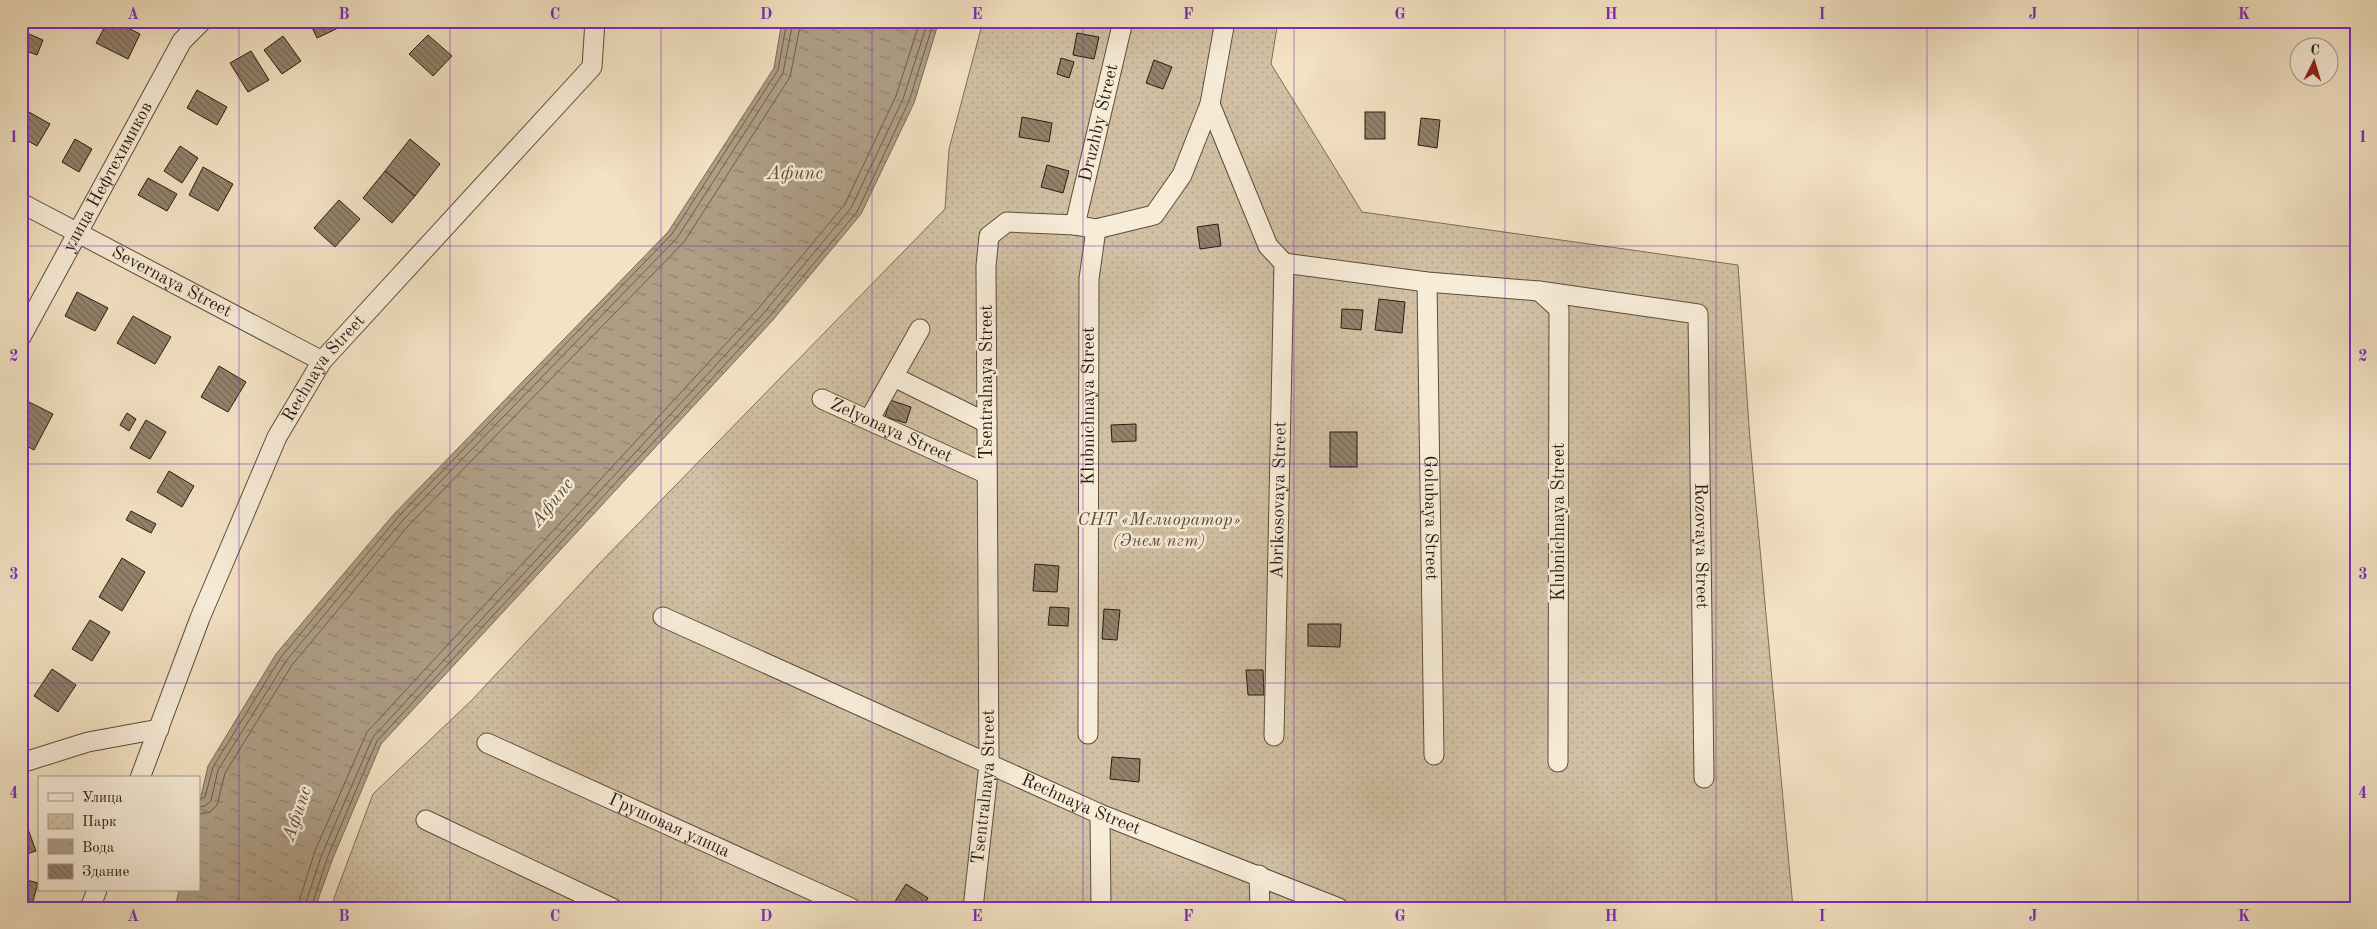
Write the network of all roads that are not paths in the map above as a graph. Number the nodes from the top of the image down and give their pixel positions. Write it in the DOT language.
graph roads {
  1 [pos="202,21"];
  2 [pos="595,21"];
  3 [pos="1123,21"];
  4 [pos="1225,21"];
  5 [pos="1210,104"];
  6 [pos="21,203"];
  7 [pos="1075,225"];
  8 [pos="1096,229"];
  9 [pos="78,234"];
  10 [pos="1284,263"];
  11 [pos="1427,282"];
  12 [pos="1540,290"];
  13 [pos="920,328"];
  14 [pos="21,337"];
  15 [pos="322,361"];
  16 [pos="894,377"];
  17 [pos="822,399"];
  18 [pos="869,420"];
  19 [pos="987,423"];
  20 [pos="987,474"];
  21 [pos="663,617"];
  22 [pos="159,729"];
  23 [pos="1088,734"];
  24 [pos="1274,736"];
  25 [pos="487,743"];
  26 [pos="1434,755"];
  27 [pos="1558,762"];
  28 [pos="21,764"];
  29 [pos="989,764"];
  30 [pos="141,776"];
  31 [pos="1704,778"];
  32 [pos="1100,814"];
  33 [pos="426,820"];
  34 [pos="1259,875"];
  35 [pos="96,892"];
  36 [pos="90,908"];
  37 [pos="612,908"];
  38 [pos="851,908"];
  39 [pos="973,908"];
  40 [pos="1101,908"];
  41 [pos="1260,908"];
  42 [pos="1339,908"];
  1 -- 9 [label="street, улица Нефтехимиков"];
  2 -- 15 [label="street, Rechnaya Street"];
  3 -- 7 [label="street, Druzhby Street"];
  4 -- 5 [label="street, Tsentralnaya Street"];
  5 -- 8 [label="street, Tsentralnaya Street"];
  5 -- 10 [label="street"];
  6 -- 9 [label="street, Severnaya Street"];
  7 -- 8 [label="street, Tsentralnaya Street"];
  7 -- 19 [label="street, Tsentralnaya Street"];
  8 -- 23 [label="street, Klubnichnaya Street"];
  9 -- 14 [label="street, улица Нефтехимиков"];
  9 -- 15 [label="street, Severnaya Street"];
  10 -- 11 [label="street"];
  10 -- 24 [label="street, Abrikosovaya Street"];
  11 -- 12 [label="street"];
  11 -- 26 [label="street, Golubaya Street"];
  12 -- 27 [label="street, Klubnichnaya Street"];
  12 -- 31 [label="street, Rozovaya Street"];
  13 -- 16 [label="street"];
  15 -- 22 [label="street, Rechnaya Street"];
  16 -- 18 [label="street"];
  16 -- 19 [label="street"];
  17 -- 18 [label="street, Zelyonaya Street"];
  18 -- 20 [label="street, Zelyonaya Street"];
  19 -- 20 [label="street, Tsentralnaya Street"];
  20 -- 29 [label="street, Tsentralnaya Street"];
  21 -- 29 [label="street, Rechnaya Street"];
  22 -- 28 [label="street"];
  22 -- 30 [label="street, Rechnaya Street"];
  25 -- 38 [label="street, Грушовая улица"];
  29 -- 32 [label="street, Rechnaya Street"];
  29 -- 39 [label="street, Tsentralnaya Street"];
  32 -- 34 [label="street, Rechnaya Street"];
  32 -- 40 [label="street"];
  33 -- 37 [label="street"];
  34 -- 41 [label="street"];
  34 -- 42 [label="street, Rechnaya Street"];
  35 -- 36 [label="street"];
}
